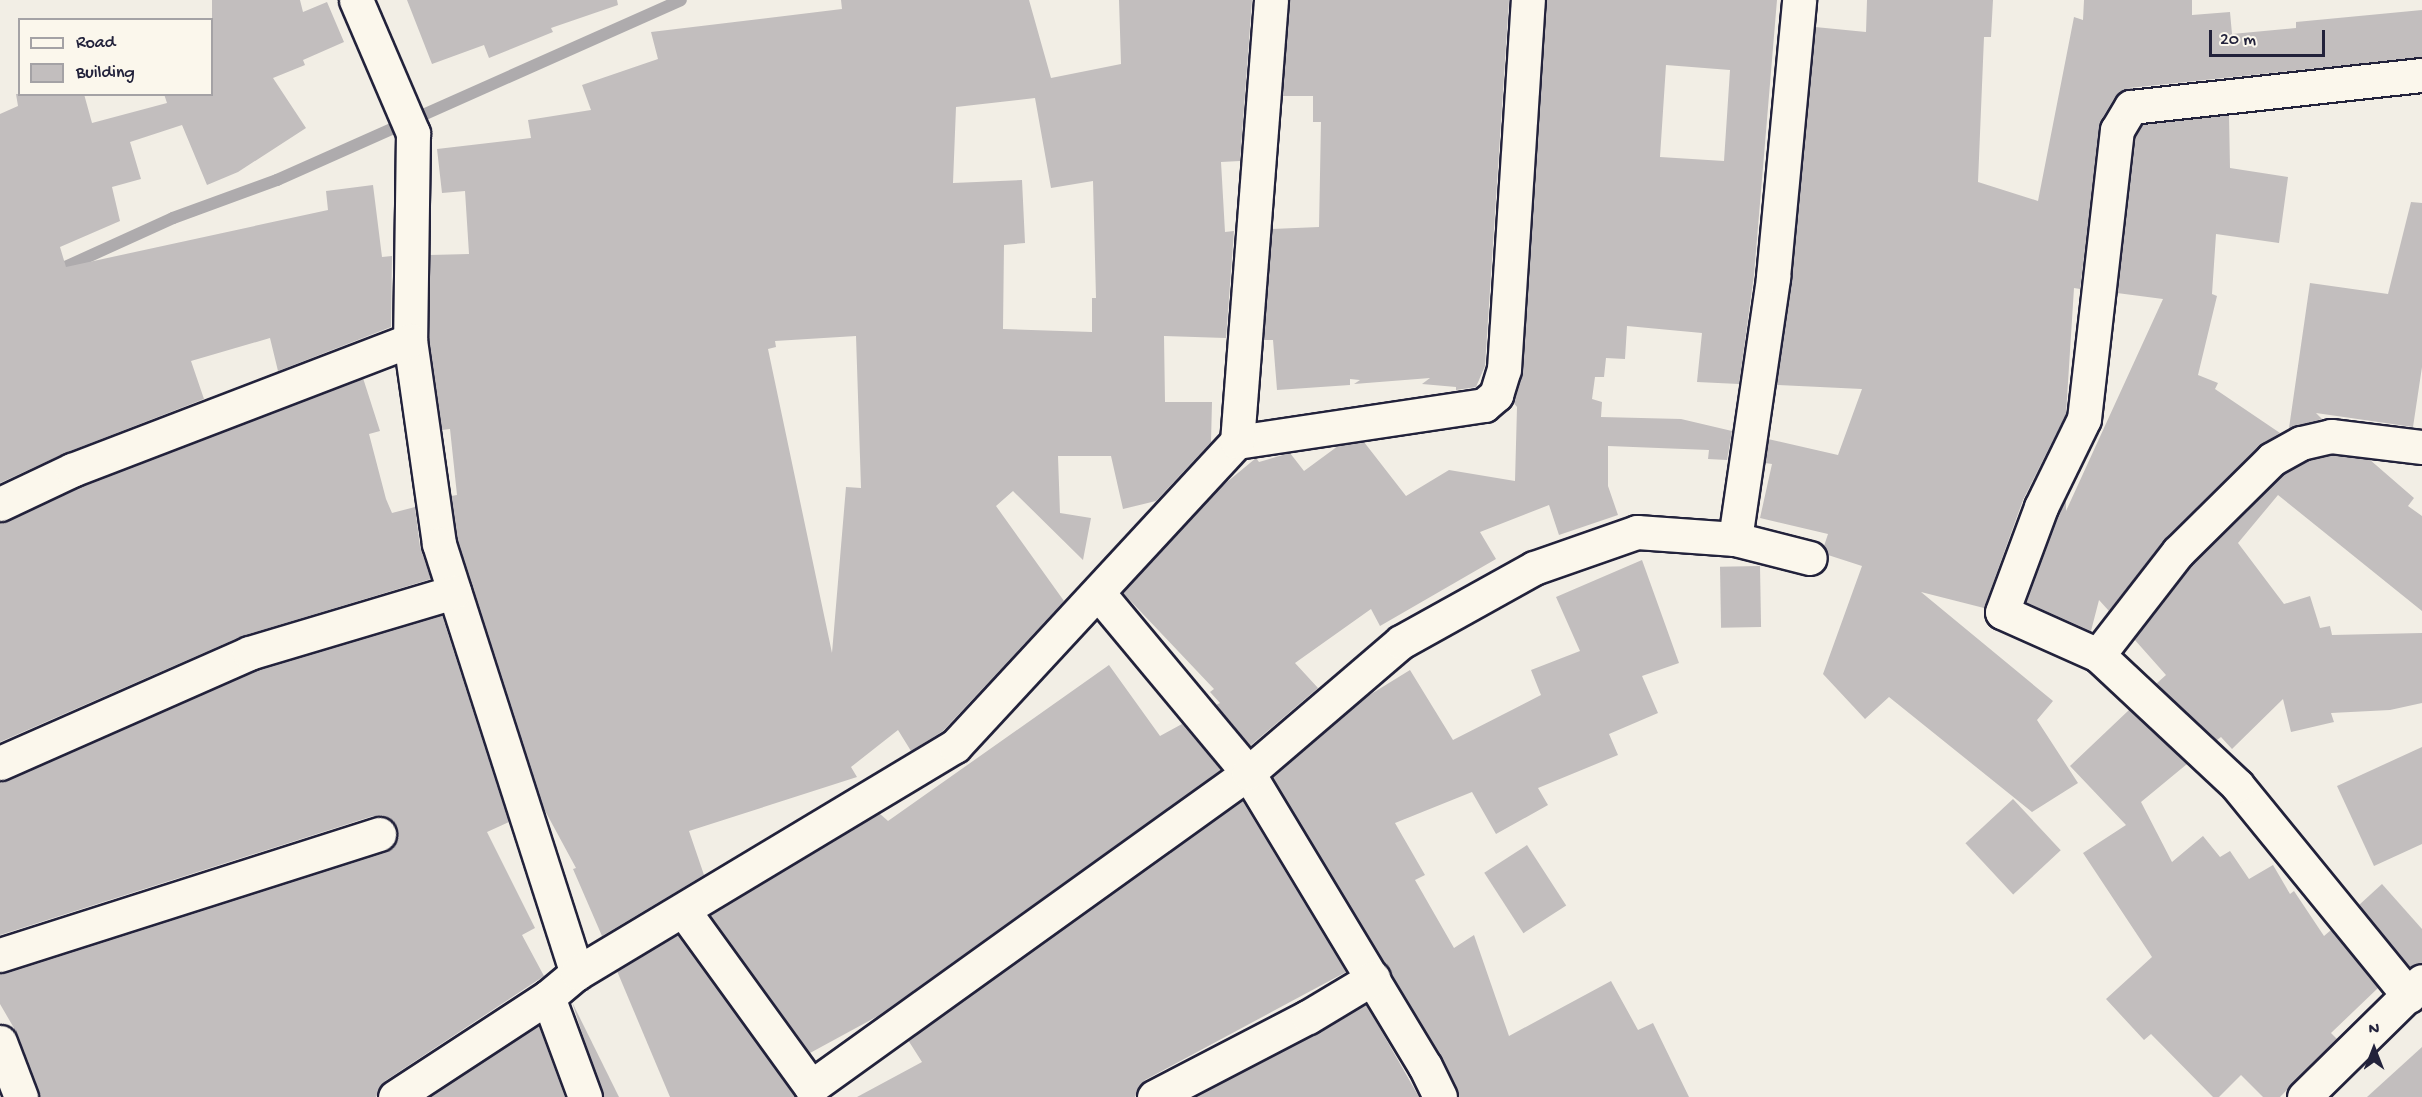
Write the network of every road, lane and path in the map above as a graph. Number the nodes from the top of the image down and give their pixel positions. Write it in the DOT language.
graph roads {
  1 [pos="356,0"];
  2 [pos="1271,0"];
  3 [pos="1528,0"];
  4 [pos="1799,0"];
  5 [pos="2422,75"];
  6 [pos="410,340"];
  7 [pos="1237,442"];
  8 [pos="2421,444"];
  9 [pos="0,504"];
  10 [pos="1735,539"];
  11 [pos="1810,558"];
  12 [pos="454,592"];
  13 [pos="1099,594"];
  14 [pos="2098,654"];
  15 [pos="0,763"];
  16 [pos="1248,773"];
  17 [pos="379,834"];
  18 [pos="683,910"];
  19 [pos="0,955"];
  20 [pos="577,973"];
  21 [pos="1373,978"];
  22 [pos="2416,988"];
  23 [pos="548,997"];
  24 [pos="0,1044"];
  25 [pos="21,1097"];
  26 [pos="394,1097"];
  27 [pos="585,1097"];
  28 [pos="1154,1097"];
  29 [pos="1440,1097"];
  30 [pos="2304,1097"];
  1 -- 6 [label="street"];
  2 -- 7 [label="street"];
  3 -- 7 [label="street"];
  4 -- 10 [label="street"];
  5 -- 14 [label="street"];
  6 -- 9 [label="street"];
  6 -- 12 [label="street"];
  7 -- 13 [label="street"];
  8 -- 14 [label="street"];
  10 -- 11 [label="street"];
  10 -- 16 [label="street"];
  12 -- 15 [label="street"];
  12 -- 20 [label="street"];
  13 -- 16 [label="street"];
  13 -- 18 [label="street"];
  14 -- 22 [label="street"];
  16 -- 18 [label="street"];
  16 -- 21 [label="street"];
  17 -- 19 [label="street"];
  18 -- 20 [label="street"];
  20 -- 23 [label="street"];
  21 -- 28 [label="street"];
  21 -- 29 [label="street"];
  22 -- 30 [label="street"];
  23 -- 26 [label="street"];
  23 -- 27 [label="street"];
  24 -- 25 [label="street"];
}
